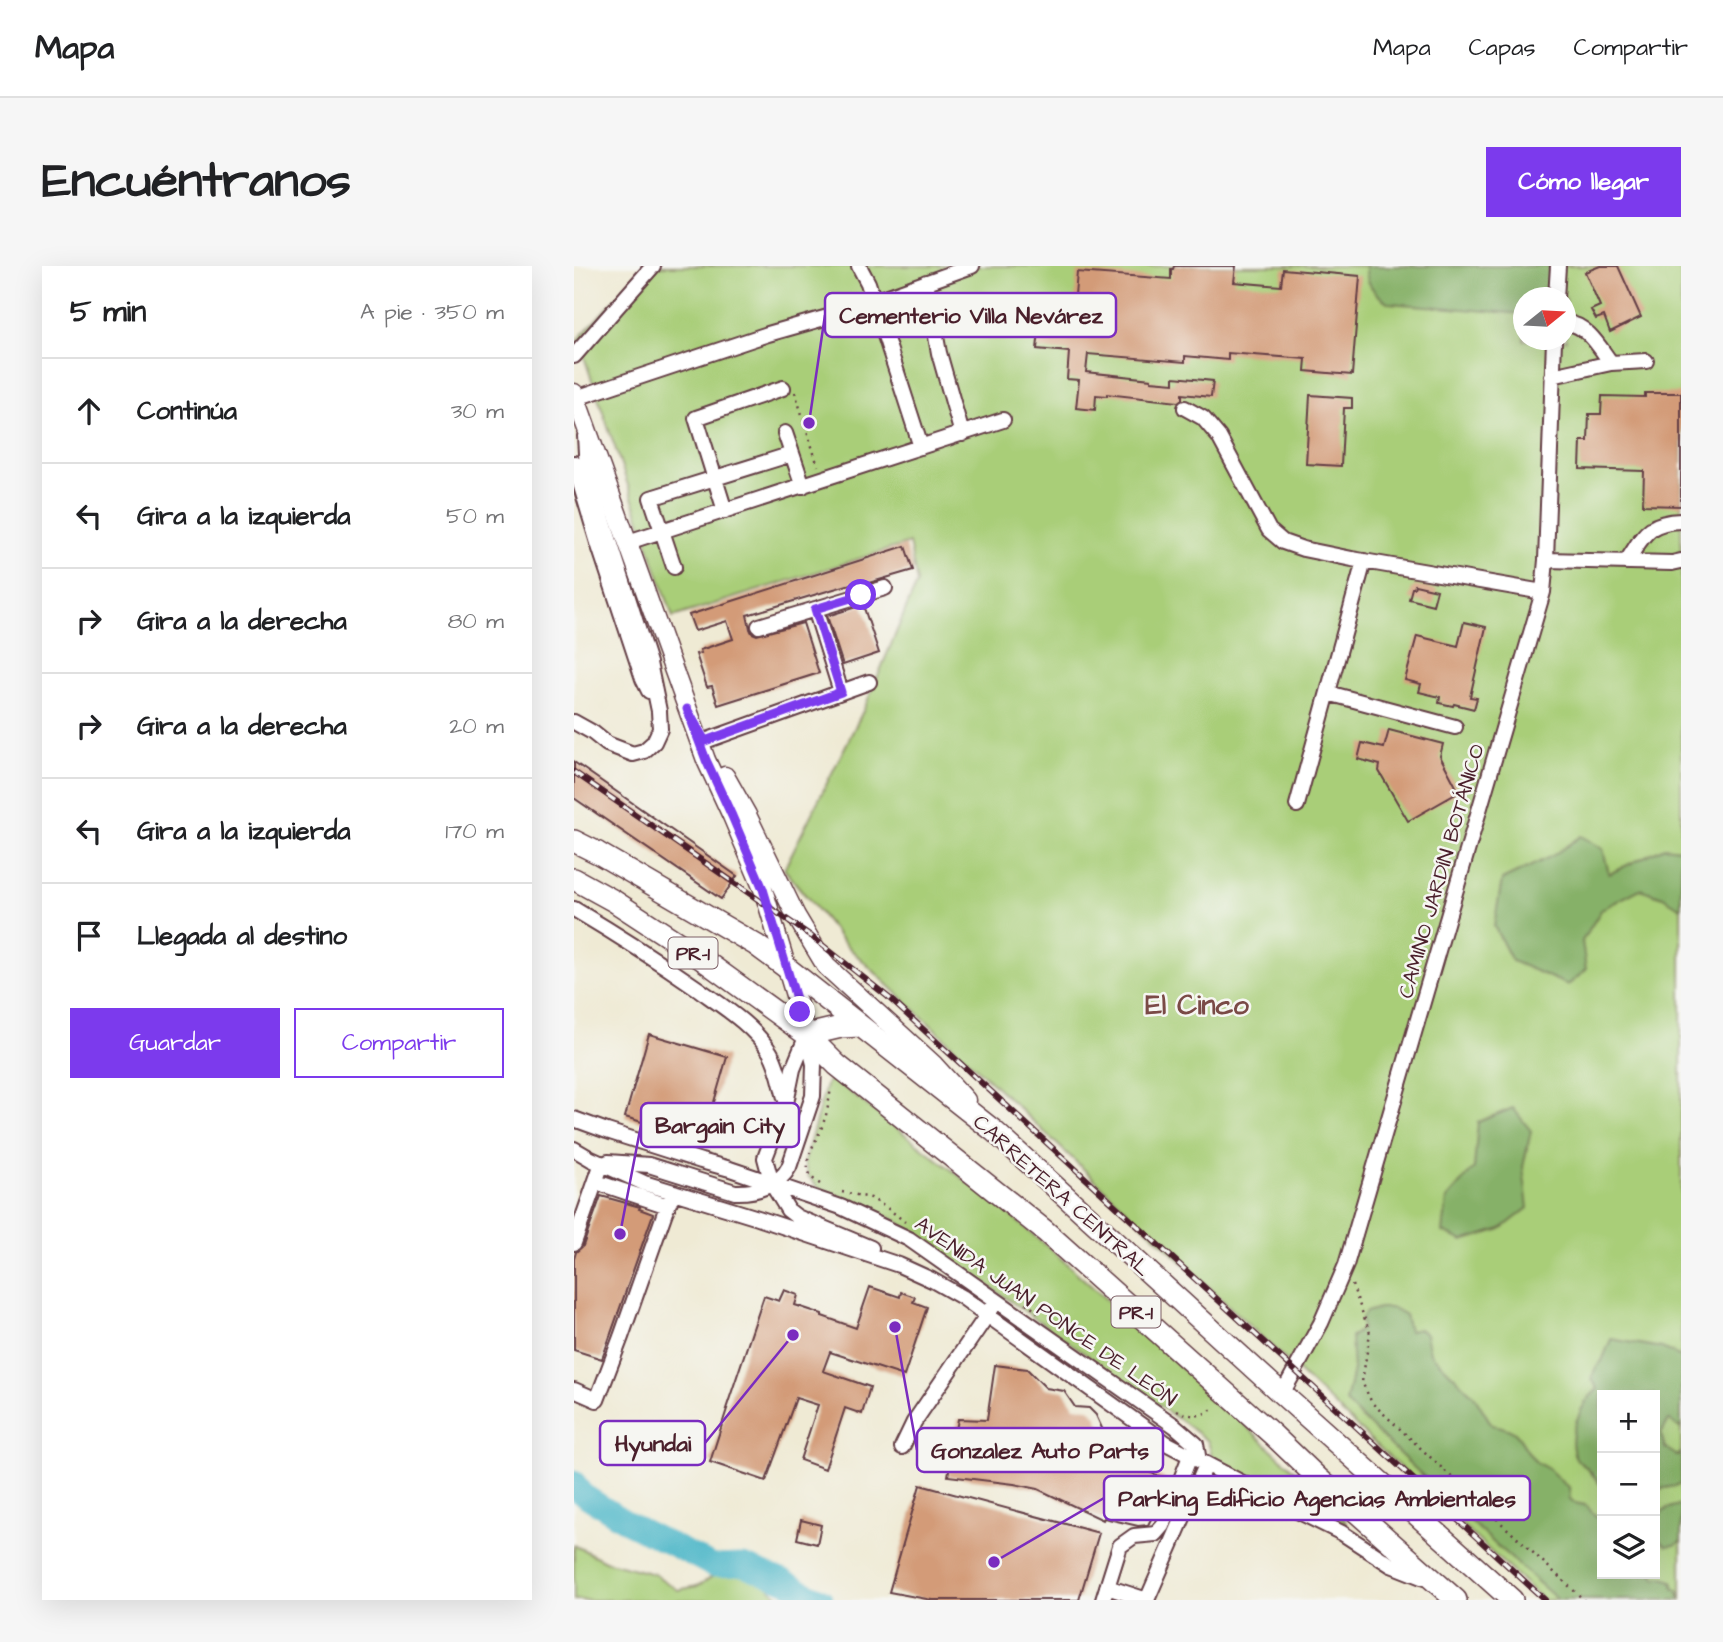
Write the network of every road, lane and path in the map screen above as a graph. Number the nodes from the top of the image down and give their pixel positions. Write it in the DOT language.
graph roads {
  1 [pos="653,266"];
  2 [pos="859,266"];
  3 [pos="972,266"];
  4 [pos="1558,266"];
  5 [pos="926,282"];
  6 [pos="1557,287"];
  7 [pos="874,301"];
  8 [pos="1576,326"];
  9 [pos="1553,350"];
  10 [pos="574,356"];
  11 [pos="1646,361"];
  12 [pos="1611,363"];
  13 [pos="1552,376"];
  14 [pos="788,387"];
  15 [pos="575,395"];
  16 [pos="1185,408"];
  17 [pos="1003,420"];
  18 [pos="584,424"];
  19 [pos="785,433"];
  20 [pos="962,434"];
  21 [pos="921,447"];
  22 [pos="792,454"];
  23 [pos="574,463"];
  24 [pos="714,478"];
  25 [pos="822,479"];
  26 [pos="803,485"];
  27 [pos="724,511"];
  28 [pos="1681,521"];
  29 [pos="662,531"];
  30 [pos="628,542"];
  31 [pos="1546,560"];
  32 [pos="1364,561"];
  33 [pos="1681,561"];
  34 [pos="1626,562"];
  35 [pos="674,566"];
  36 [pos="885,588"];
  37 [pos="1543,592"];
  38 [pos="815,609"];
  39 [pos="759,626"];
  40 [pos="869,681"];
  41 [pos="841,692"];
  42 [pos="1328,693"];
  43 [pos="687,709"];
  44 [pos="660,711"];
  45 [pos="574,722"];
  46 [pos="1455,727"];
  47 [pos="705,741"];
  48 [pos="1297,805"];
  49 [pos="574,841"];
  50 [pos="574,879"];
  51 [pos="574,909"];
  52 [pos="787,968"];
  53 [pos="860,1026"];
  54 [pos="807,1035"];
  55 [pos="831,1088"];
  56 [pos="786,1103"];
  57 [pos="574,1119"];
  58 [pos="581,1126"];
  59 [pos="994,1130"];
  60 [pos="574,1149"];
  61 [pos="601,1163"];
  62 [pos="596,1182"];
  63 [pos="772,1184"];
  64 [pos="821,1185"];
  65 [pos="838,1191"];
  66 [pos="671,1199"];
  67 [pos="908,1224"];
  68 [pos="574,1243"];
  69 [pos="899,1265"];
  70 [pos="1346,1265"];
  71 [pos="996,1301"];
  72 [pos="1026,1303"];
  73 [pos="988,1315"];
  74 [pos="1042,1315"];
  75 [pos="574,1390"];
  76 [pos="1282,1394"];
  77 [pos="1228,1395"];
  78 [pos="1172,1408"];
  79 [pos="902,1447"];
  80 [pos="1198,1461"];
  81 [pos="1318,1478"];
  82 [pos="1268,1497"];
  83 [pos="1435,1582"];
  84 [pos="1105,1593"];
  85 [pos="1147,1600"];
  86 [pos="1456,1600"];
  87 [pos="1512,1600"];
  88 [pos="1584,1600"];
  1 -- 10 [label="street"];
  2 -- 7 [label="street"];
  3 -- 5 [label="street"];
  4 -- 6 [label="street"];
  5 -- 7 [label="street"];
  5 -- 20 [label="street"];
  7 -- 15 [label="street"];
  7 -- 21 [label="street"];
  8 -- 12 [label="street"];
  9 -- 13 [label="street, CAMINO JARDÍN BOTÁNICO"];
  11 -- 12 [label="street"];
  12 -- 13 [label="street"];
  13 -- 31 [label="street, CAMINO JARDÍN BOTÁNICO"];
  14 -- 24 [label="street"];
  14 -- 25 [label="path"];
  15 -- 18 [label="main road"];
  16 -- 32 [label="street"];
  17 -- 20 [label="street"];
  18 -- 30 [label="main road"];
  18 -- 44 [label="street"];
  19 -- 22 [label="street"];
  20 -- 21 [label="street"];
  21 -- 25 [label="street"];
  22 -- 24 [label="street"];
  22 -- 26 [label="street"];
  23 -- 44 [label="street"];
  24 -- 27 [label="street"];
  24 -- 29 [label="street"];
  25 -- 26 [label="street"];
  26 -- 27 [label="street"];
  27 -- 29 [label="street"];
  28 -- 34 [label="street"];
  29 -- 30 [label="street"];
  29 -- 35 [label="street"];
  30 -- 43 [label="main road"];
  31 -- 34 [label="street"];
  31 -- 37 [label="street, CAMINO JARDÍN BOTÁNICO"];
  32 -- 37 [label="street"];
  32 -- 42 [label="street"];
  33 -- 34 [label="street"];
  36 -- 38 [label="street"];
  37 -- 70 [label="street, CAMINO JARDÍN BOTÁNICO"];
  38 -- 39 [label="street"];
  38 -- 41 [label="street"];
  40 -- 41 [label="street"];
  41 -- 47 [label="street"];
  42 -- 46 [label="street"];
  42 -- 48 [label="street"];
  43 -- 47 [label="main road"];
  43 -- 52 [label="main road"];
  44 -- 45 [label="street"];
  47 -- 59 [label="main road"];
  49 -- 52 [label="highway, CARRETERA CENTRAL / PR-1"];
  50 -- 54 [label="highway, CARRETERA CENTRAL / PR-1"];
  51 -- 56 [label="street"];
  52 -- 53 [label="highway, CARRETERA CENTRAL / PR-1"];
  52 -- 54 [label="main road"];
  53 -- 54 [label="highway"];
  53 -- 59 [label="highway, CARRETERA CENTRAL / PR-1"];
  54 -- 56 [label="street"];
  54 -- 63 [label="street"];
  54 -- 77 [label="highway, CARRETERA CENTRAL / PR-1"];
  55 -- 64 [label="path"];
  56 -- 63 [label="street"];
  57 -- 58 [label="street, AVENIDA JUAN PONCE DE LEÓN"];
  58 -- 63 [label="street, AVENIDA JUAN PONCE DE LEÓN"];
  59 -- 76 [label="highway, CARRETERA CENTRAL / PR-1"];
  60 -- 61 [label="street, AVENIDA JUAN PONCE DE LEÓN"];
  61 -- 62 [label="street"];
  61 -- 63 [label="street"];
  61 -- 66 [label="street, AVENIDA JUAN PONCE DE LEÓN"];
  62 -- 66 [label="street"];
  62 -- 68 [label="street"];
  63 -- 69 [label="street"];
  63 -- 71 [label="street, AVENIDA JUAN PONCE DE LEÓN"];
  65 -- 67 [label="path"];
  66 -- 69 [label="street, AVENIDA JUAN PONCE DE LEÓN"];
  66 -- 75 [label="street"];
  69 -- 73 [label="street, AVENIDA JUAN PONCE DE LEÓN"];
  70 -- 76 [label="street, CAMINO JARDÍN BOTÁNICO"];
  70 -- 88 [label="path"];
  71 -- 73 [label="street"];
  71 -- 80 [label="street, AVENIDA JUAN PONCE DE LEÓN"];
  72 -- 74 [label="path"];
  73 -- 79 [label="street"];
  73 -- 80 [label="street, AVENIDA JUAN PONCE DE LEÓN"];
  76 -- 87 [label="highway, CARRETERA CENTRAL / PR-1"];
  77 -- 78 [label="path"];
  77 -- 81 [label="highway, CARRETERA CENTRAL / PR-1"];
  80 -- 82 [label="street, AVENIDA JUAN PONCE DE LEÓN"];
  80 -- 84 [label="street"];
  80 -- 85 [label="street"];
  81 -- 82 [label="street"];
  81 -- 83 [label="highway, CARRETERA CENTRAL / PR-1"];
  82 -- 83 [label="street, AVENIDA JUAN PONCE DE LEÓN"];
  83 -- 86 [label="highway, CARRETERA CENTRAL / PR-1"];
  84 -- 85 [label="street"];
}
